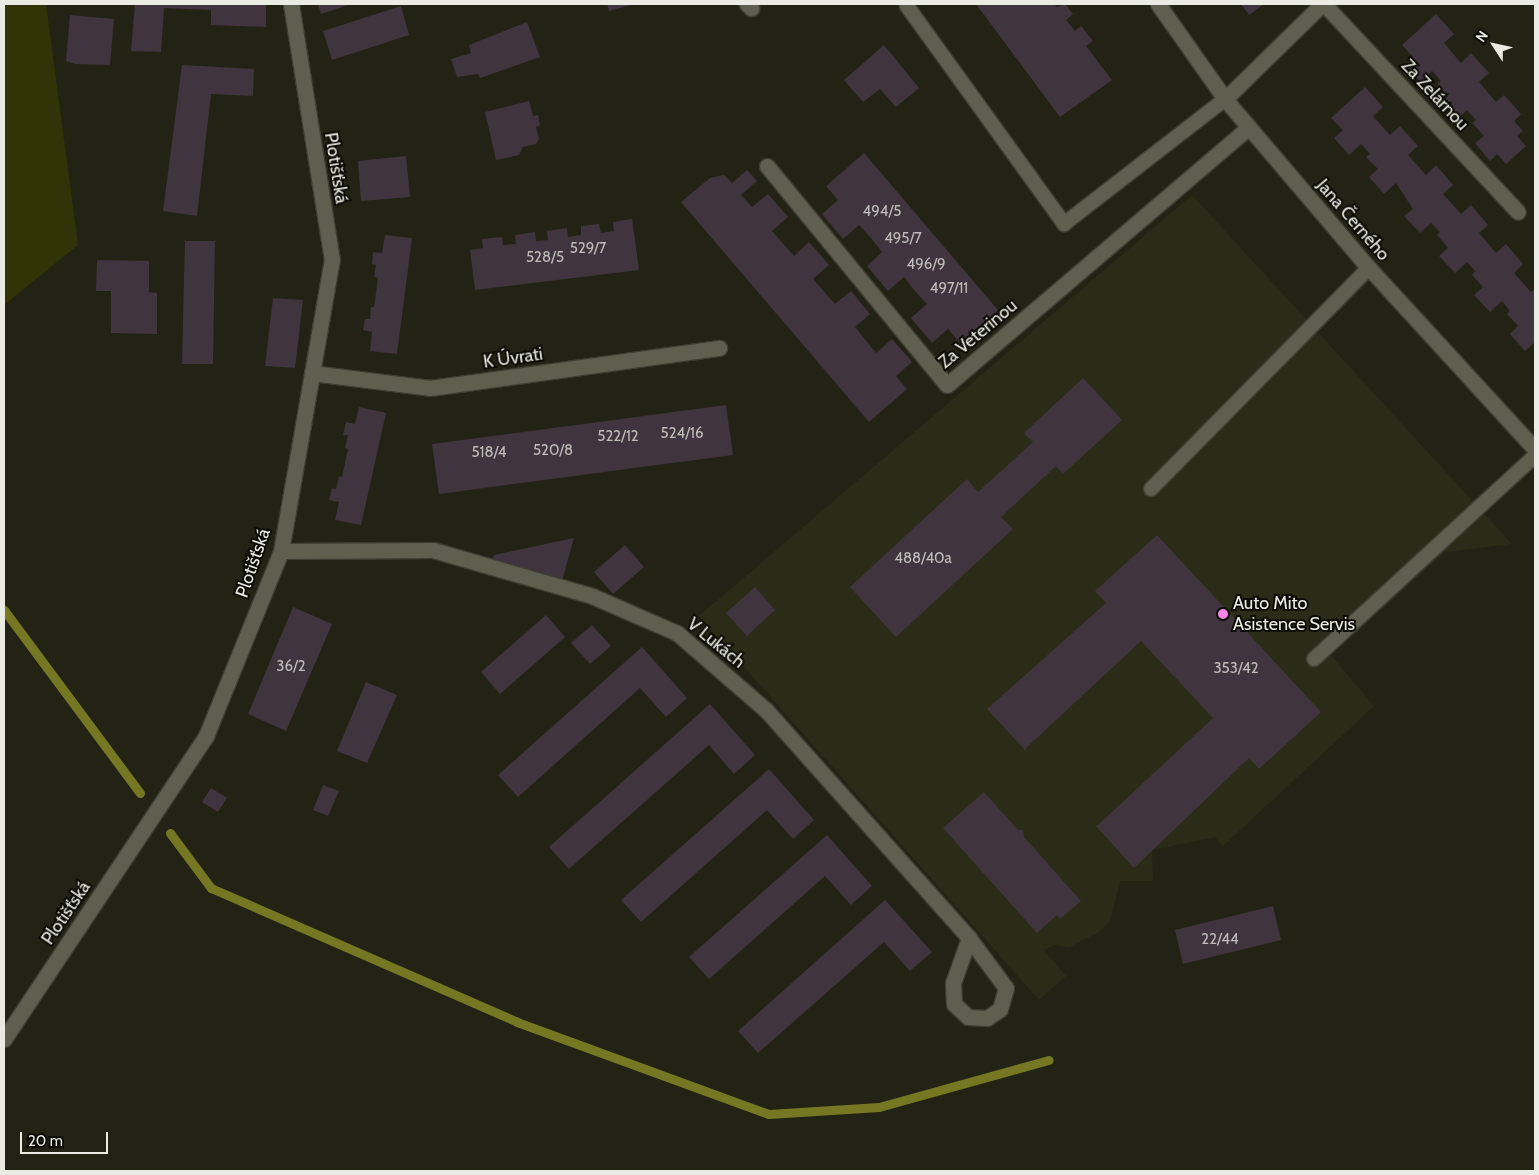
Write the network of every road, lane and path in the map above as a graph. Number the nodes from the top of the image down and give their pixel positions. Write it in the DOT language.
graph roads {
  1 [pos="291,4"];
  2 [pos="1158,4"];
  3 [pos="1323,4"];
  4 [pos="907,6"];
  5 [pos="1225,99"];
  6 [pos="1249,127"];
  7 [pos="766,166"];
  8 [pos="1518,212"];
  9 [pos="1369,268"];
  10 [pos="719,348"];
  11 [pos="312,373"];
  12 [pos="1535,449"];
  13 [pos="1535,456"];
  14 [pos="1151,489"];
  15 [pos="281,551"];
  16 [pos="1314,660"];
  17 [pos="969,938"];
  18 [pos="4,1039"];
  1 -- 11 [label="street, Plotišťská"];
  2 -- 5 [label="street, Jana Černého"];
  3 -- 5 [label="street, Za Zelárnou"];
  3 -- 8 [label="street, Za Zelárnou"];
  4 -- 5 [label="lane"];
  5 -- 6 [label="street, Jana Černého"];
  6 -- 7 [label="street, Za Veterinou"];
  6 -- 9 [label="street, Jana Černého"];
  9 -- 12 [label="street, Jana Černého"];
  9 -- 14 [label="lane"];
  10 -- 11 [label="street, K Úvrati"];
  11 -- 15 [label="street, Plotišťská"];
  13 -- 16 [label="lane"];
  15 -- 17 [label="street, V Lukách"];
  15 -- 18 [label="street, Plotišťská"];
  17 -- 17 [label="street, V Lukách"];
}
